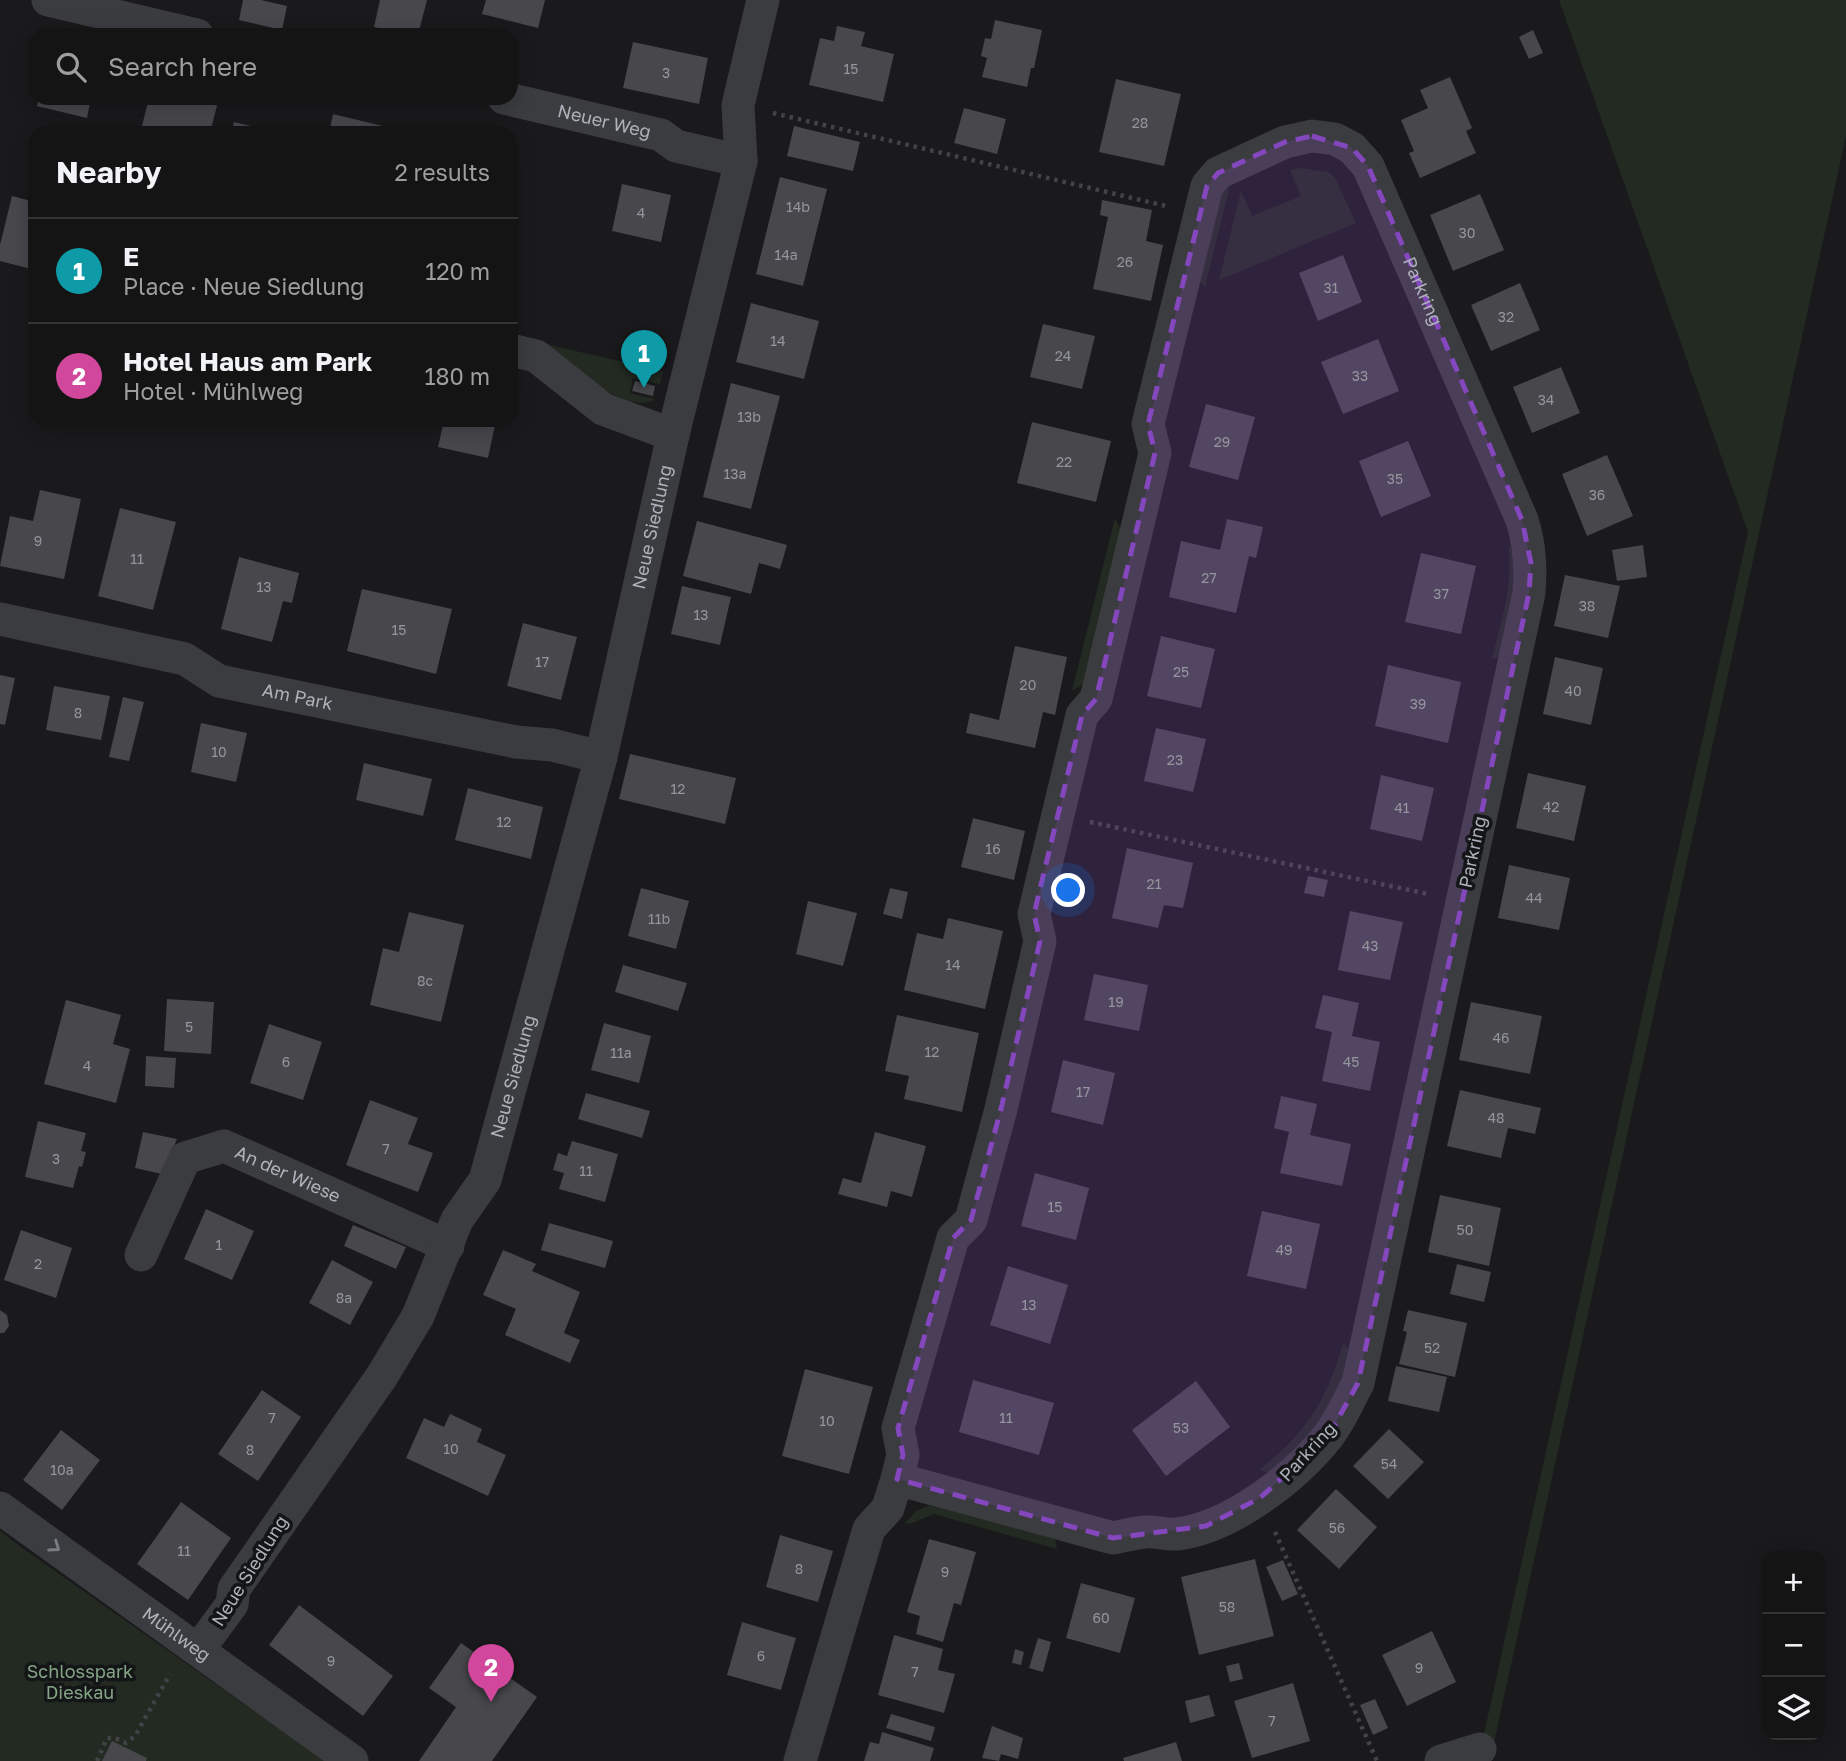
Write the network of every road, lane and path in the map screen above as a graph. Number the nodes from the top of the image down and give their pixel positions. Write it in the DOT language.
graph roads {
  1 [pos="48,0"];
  2 [pos="763,0"];
  3 [pos="167,28"];
  4 [pos="518,101"];
  5 [pos="738,105"];
  6 [pos="741,161"];
  7 [pos="1172,207"];
  8 [pos="518,352"];
  9 [pos="673,435"];
  10 [pos="0,618"];
  11 [pos="601,757"];
  12 [pos="1086,821"];
  13 [pos="1434,895"];
  14 [pos="449,1246"];
  15 [pos="141,1255"];
  16 [pos="897,1479"];
  17 [pos="1260,1498"];
  18 [pos="0,1508"];
  19 [pos="199,1649"];
  20 [pos="1480,1749"];
  21 [pos="97,1761"];
  22 [pos="352,1761"];
  23 [pos="800,1761"];
  24 [pos="1377,1761"];
  25 [pos="1441,1761"];
  1 -- 3 [label="street"];
  2 -- 5 [label="street, Neue Siedlung"];
  4 -- 6 [label="street, Neuer Weg"];
  5 -- 6 [label="street, Neue Siedlung"];
  5 -- 7 [label="path"];
  6 -- 9 [label="street, Neue Siedlung"];
  8 -- 9 [label="street"];
  9 -- 11 [label="street, Neue Siedlung"];
  10 -- 11 [label="street, Am Park"];
  11 -- 14 [label="street, Neue Siedlung"];
  12 -- 13 [label="path"];
  14 -- 15 [label="street, An der Wiese"];
  14 -- 19 [label="street, Neue Siedlung"];
  16 -- 17 [label="street, Parkring"];
  16 -- 17 [label="street, Parkring"];
  16 -- 23 [label="street, Parkring"];
  17 -- 24 [label="path"];
  18 -- 19 [label="street, Mühlweg, one-way"];
  19 -- 21 [label="path"];
  19 -- 22 [label="street, Mühlweg"];
  20 -- 25 [label="street"];
}
